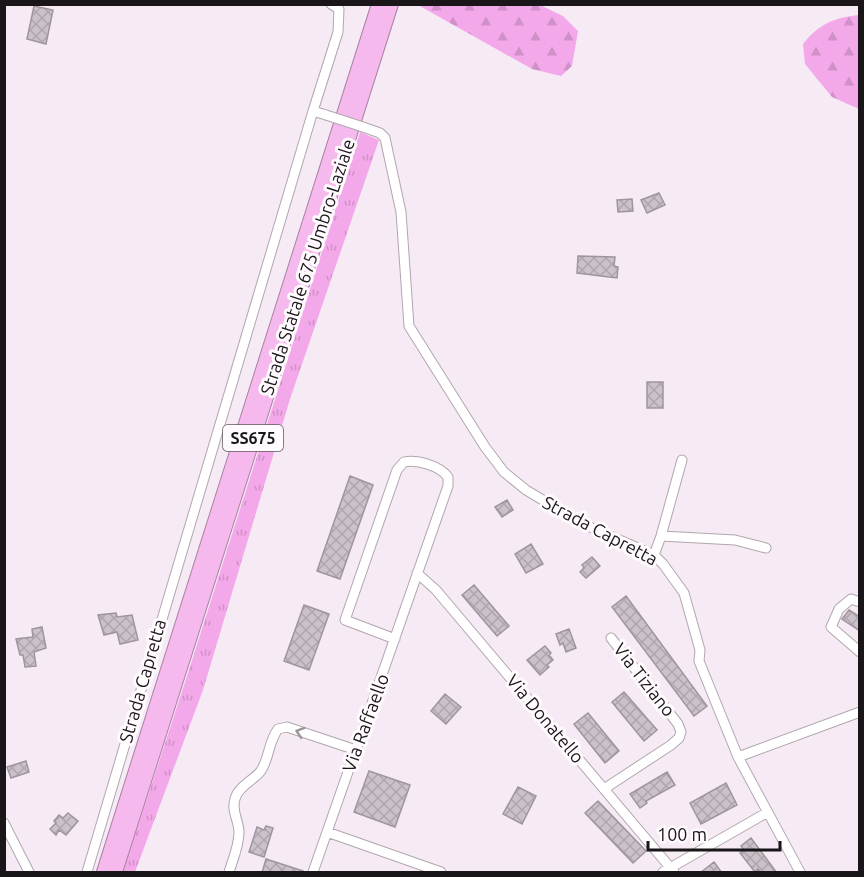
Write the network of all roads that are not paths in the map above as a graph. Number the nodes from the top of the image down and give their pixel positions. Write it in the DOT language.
graph roads {
  1 [pos="331,4"];
  2 [pos="380,4"];
  3 [pos="391,4"];
  4 [pos="313,111"];
  5 [pos="682,460"];
  6 [pos="661,536"];
  7 [pos="766,548"];
  8 [pos="654,555"];
  9 [pos="417,573"];
  10 [pos="860,602"];
  11 [pos="611,638"];
  12 [pos="396,639"];
  13 [pos="860,652"];
  14 [pos="860,712"];
  15 [pos="356,750"];
  16 [pos="738,757"];
  17 [pos="604,789"];
  18 [pos="768,812"];
  19 [pos="4,823"];
  20 [pos="327,832"];
  21 [pos="669,871"];
  22 [pos="29,873"];
  23 [pos="87,873"];
  24 [pos="104,873"];
  25 [pos="115,873"];
  26 [pos="229,873"];
  27 [pos="313,873"];
  28 [pos="441,873"];
  29 [pos="800,873"];
  1 -- 4 [label="street, Strada Capretta"];
  2 -- 24 [label="highway, Strada Statale 675 Umbro-Laziale / SS675"];
  3 -- 25 [label="highway, Strada Statale 675 Umbro-Laziale / SS675"];
  4 -- 8 [label="street, Strada Capretta, bridge"];
  4 -- 23 [label="street, Strada Capretta"];
  5 -- 6 [label="street"];
  6 -- 7 [label="street"];
  6 -- 8 [label="street"];
  8 -- 16 [label="street, Strada Capretta"];
  9 -- 12 [label="street, Via Raffaello"];
  9 -- 12 [label="street, Via Raffaello"];
  9 -- 17 [label="street, Via Donatello"];
  10 -- 13 [label="street"];
  11 -- 17 [label="street, Via Tiziano"];
  12 -- 15 [label="street, Via Raffaello"];
  14 -- 16 [label="street"];
  15 -- 20 [label="street, Via Raffaello"];
  15 -- 26 [label="street, one-way"];
  16 -- 18 [label="street, Strada Capretta"];
  17 -- 21 [label="street, Via Donatello"];
  18 -- 21 [label="street"];
  18 -- 29 [label="street, Strada Capretta"];
  19 -- 22 [label="street"];
  20 -- 27 [label="street, Via Raffaello"];
  20 -- 28 [label="street"];
}
